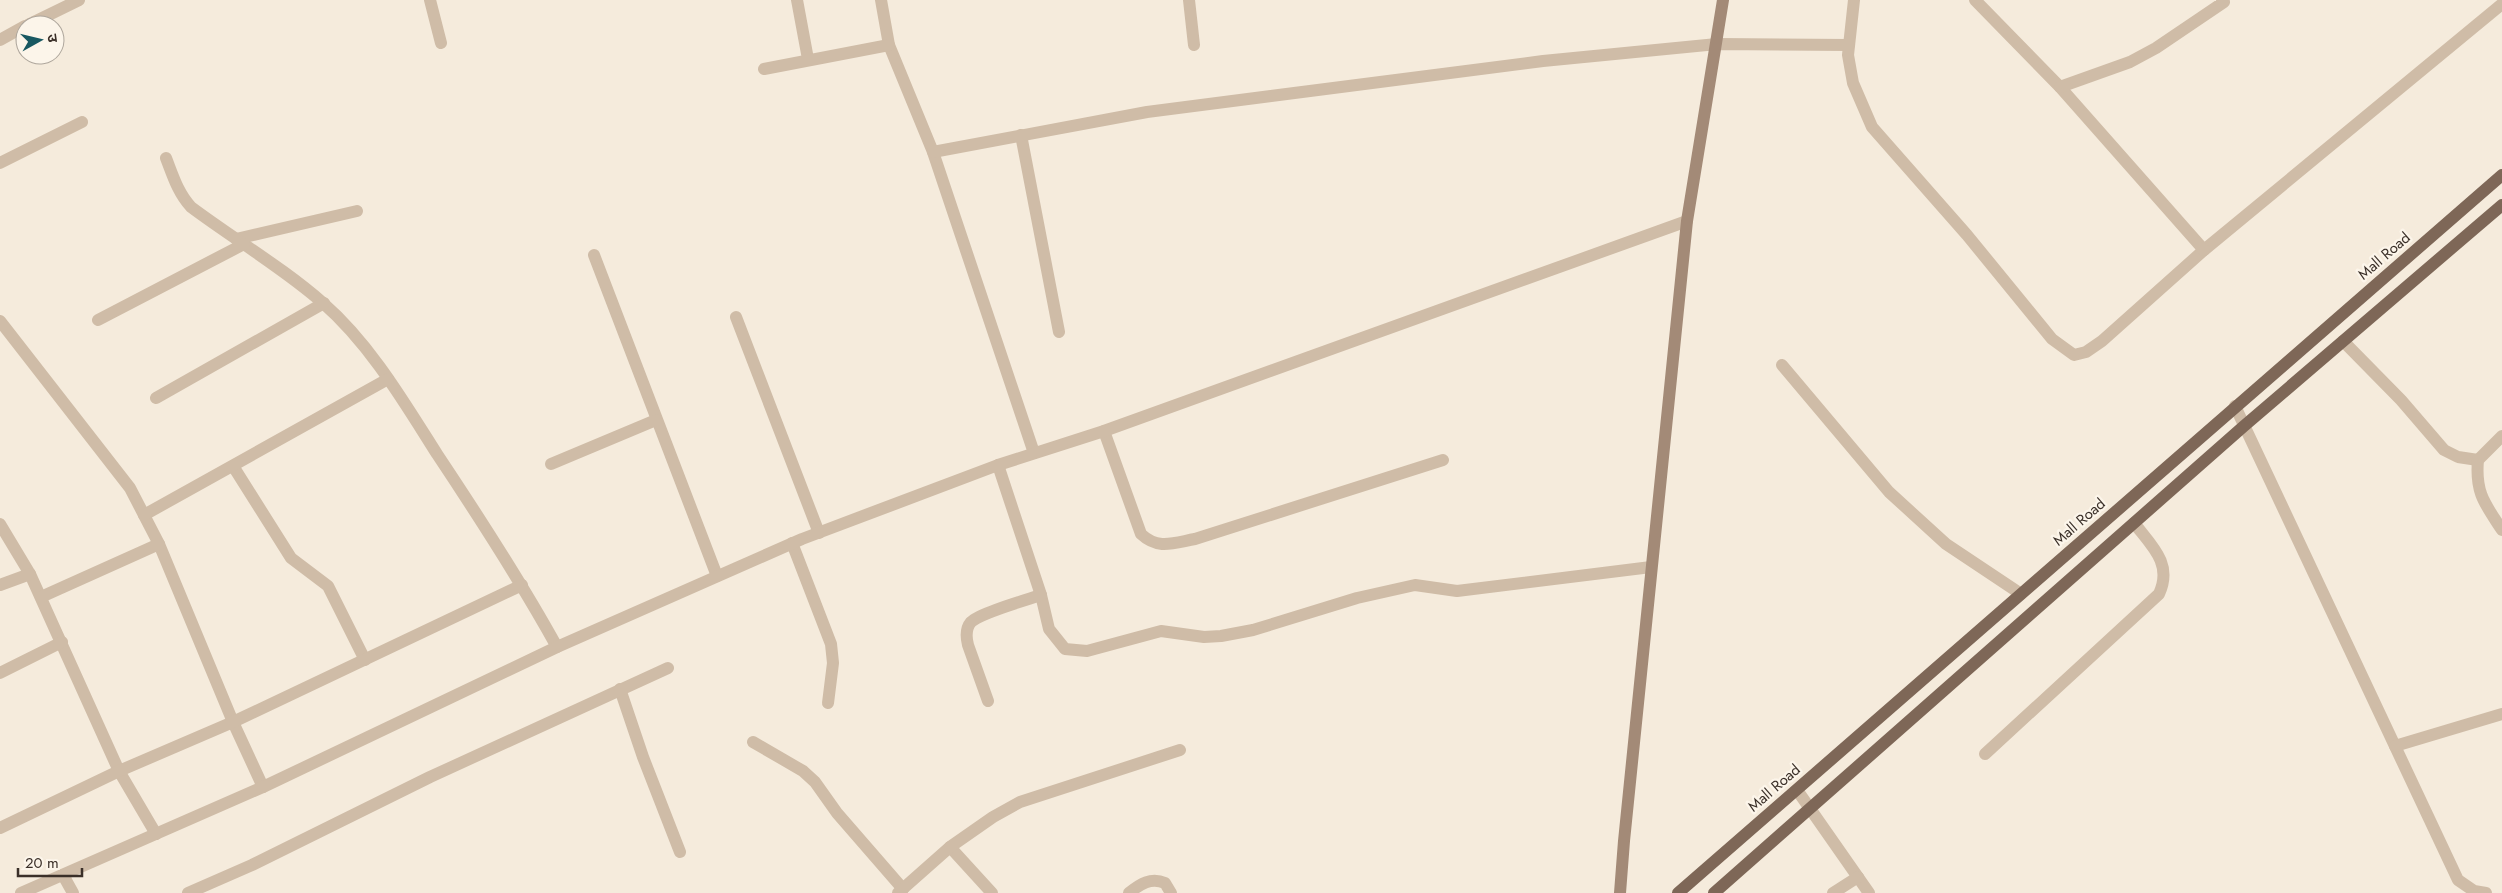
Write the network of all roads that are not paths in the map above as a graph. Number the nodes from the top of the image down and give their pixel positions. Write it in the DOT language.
graph roads {
  1 [pos="79,0"];
  2 [pos="430,0"];
  3 [pos="797,0"];
  4 [pos="880,0"];
  5 [pos="1189,0"];
  6 [pos="1723,0"];
  7 [pos="1854,0"];
  8 [pos="1974,0"];
  9 [pos="2224,1"];
  10 [pos="2502,4"];
  11 [pos="48,15"];
  12 [pos="15,32"];
  13 [pos="0,40"];
  14 [pos="441,43"];
  15 [pos="1717,44"];
  16 [pos="889,45"];
  17 [pos="1194,45"];
  18 [pos="1849,45"];
  19 [pos="808,59"];
  20 [pos="764,68"];
  21 [pos="2060,87"];
  22 [pos="82,122"];
  23 [pos="1021,135"];
  24 [pos="933,152"];
  25 [pos="166,158"];
  26 [pos="0,162"];
  27 [pos="2502,175"];
  28 [pos="2502,205"];
  29 [pos="357,211"];
  30 [pos="1687,221"];
  31 [pos="240,242"];
  32 [pos="2204,250"];
  33 [pos="594,255"];
  34 [pos="324,303"];
  35 [pos="736,317"];
  36 [pos="98,320"];
  37 [pos="0,321"];
  38 [pos="1059,332"];
  39 [pos="2343,341"];
  40 [pos="1782,365"];
  41 [pos="388,379"];
  42 [pos="156,398"];
  43 [pos="2235,406"];
  44 [pos="656,420"];
  45 [pos="2244,426"];
  46 [pos="1104,431"];
  47 [pos="2502,436"];
  48 [pos="1034,453"];
  49 [pos="1443,460"];
  50 [pos="2478,460"];
  51 [pos="551,464"];
  52 [pos="998,465"];
  53 [pos="233,466"];
  54 [pos="144,515"];
  55 [pos="2134,523"];
  56 [pos="0,524"];
  57 [pos="2502,530"];
  58 [pos="818,533"];
  59 [pos="792,543"];
  60 [pos="159,544"];
  61 [pos="1651,567"];
  62 [pos="30,574"];
  63 [pos="716,576"];
  64 [pos="522,584"];
  65 [pos="0,586"];
  66 [pos="2021,594"];
  67 [pos="1041,595"];
  68 [pos="41,597"];
  69 [pos="62,642"];
  70 [pos="557,647"];
  71 [pos="365,660"];
  72 [pos="668,668"];
  73 [pos="0,673"];
  74 [pos="620,689"];
  75 [pos="988,701"];
  76 [pos="828,704"];
  77 [pos="2502,714"];
  78 [pos="233,722"];
  79 [pos="753,742"];
  80 [pos="2395,746"];
  81 [pos="1180,750"];
  82 [pos="1985,754"];
  83 [pos="119,771"];
  84 [pos="263,787"];
  85 [pos="1797,790"];
  86 [pos="1812,808"];
  87 [pos="0,828"];
  88 [pos="156,834"];
  89 [pos="950,848"];
  90 [pos="680,852"];
  91 [pos="63,875"];
  92 [pos="1858,877"];
  93 [pos="900,891"];
  94 [pos="21,893"];
  95 [pos="73,893"];
  96 [pos="188,893"];
  97 [pos="992,893"];
  98 [pos="1129,893"];
  99 [pos="1171,893"];
  100 [pos="1620,893"];
  101 [pos="1678,893"];
  102 [pos="1714,893"];
  103 [pos="1833,893"];
  104 [pos="1869,893"];
  105 [pos="2486,893"];
  1 -- 11 [label="street"];
  2 -- 14 [label="street"];
  3 -- 19 [label="street"];
  4 -- 16 [label="street"];
  5 -- 17 [label="street"];
  6 -- 15 [label="main road"];
  7 -- 18 [label="street"];
  8 -- 21 [label="street"];
  9 -- 21 [label="street"];
  10 -- 32 [label="street"];
  12 -- 13 [label="street"];
  15 -- 18 [label="street"];
  15 -- 23 [label="street"];
  15 -- 30 [label="main road"];
  16 -- 19 [label="street"];
  16 -- 24 [label="street"];
  18 -- 32 [label="street"];
  19 -- 20 [label="street"];
  21 -- 32 [label="street"];
  22 -- 26 [label="street"];
  23 -- 24 [label="street"];
  23 -- 38 [label="street"];
  24 -- 48 [label="street"];
  25 -- 31 [label="street"];
  27 -- 43 [label="main road, Mall Road"];
  28 -- 39 [label="main road"];
  29 -- 31 [label="street"];
  30 -- 46 [label="street"];
  30 -- 61 [label="main road"];
  31 -- 34 [label="street"];
  31 -- 36 [label="street"];
  33 -- 44 [label="street"];
  34 -- 41 [label="street"];
  34 -- 42 [label="street"];
  35 -- 58 [label="street"];
  37 -- 54 [label="street"];
  39 -- 45 [label="main road"];
  39 -- 50 [label="street"];
  40 -- 66 [label="street"];
  41 -- 53 [label="street"];
  41 -- 64 [label="street"];
  43 -- 45 [label="street"];
  43 -- 66 [label="main road, Mall Road"];
  44 -- 51 [label="street"];
  44 -- 63 [label="street"];
  45 -- 55 [label="main road"];
  45 -- 80 [label="street"];
  46 -- 48 [label="street"];
  46 -- 49 [label="street"];
  47 -- 50 [label="street"];
  48 -- 52 [label="street"];
  50 -- 57 [label="street"];
  52 -- 58 [label="street"];
  52 -- 67 [label="street"];
  53 -- 54 [label="street"];
  53 -- 71 [label="street"];
  54 -- 60 [label="street"];
  55 -- 82 [label="street"];
  55 -- 86 [label="main road"];
  56 -- 62 [label="street"];
  58 -- 59 [label="street"];
  59 -- 63 [label="street"];
  59 -- 76 [label="street"];
  60 -- 68 [label="street"];
  60 -- 78 [label="street"];
  61 -- 67 [label="street"];
  61 -- 100 [label="main road"];
  62 -- 65 [label="street"];
  62 -- 68 [label="street"];
  63 -- 70 [label="street"];
  64 -- 70 [label="street"];
  64 -- 71 [label="street"];
  66 -- 85 [label="main road, Mall Road"];
  67 -- 75 [label="street"];
  68 -- 69 [label="street"];
  69 -- 73 [label="street"];
  69 -- 83 [label="street"];
  70 -- 84 [label="street"];
  71 -- 78 [label="street"];
  72 -- 74 [label="street"];
  74 -- 90 [label="street"];
  74 -- 96 [label="street"];
  77 -- 80 [label="street"];
  78 -- 83 [label="street"];
  78 -- 84 [label="street"];
  79 -- 93 [label="street"];
  80 -- 105 [label="street"];
  81 -- 89 [label="street"];
  83 -- 87 [label="street"];
  83 -- 88 [label="street"];
  84 -- 88 [label="street"];
  85 -- 86 [label="street"];
  85 -- 101 [label="main road, Mall Road"];
  86 -- 92 [label="street"];
  86 -- 102 [label="main road"];
  88 -- 91 [label="street"];
  89 -- 93 [label="street"];
  89 -- 97 [label="street"];
  91 -- 94 [label="street"];
  91 -- 95 [label="street"];
  92 -- 103 [label="street"];
  92 -- 104 [label="street"];
  98 -- 99 [label="street"];
}
